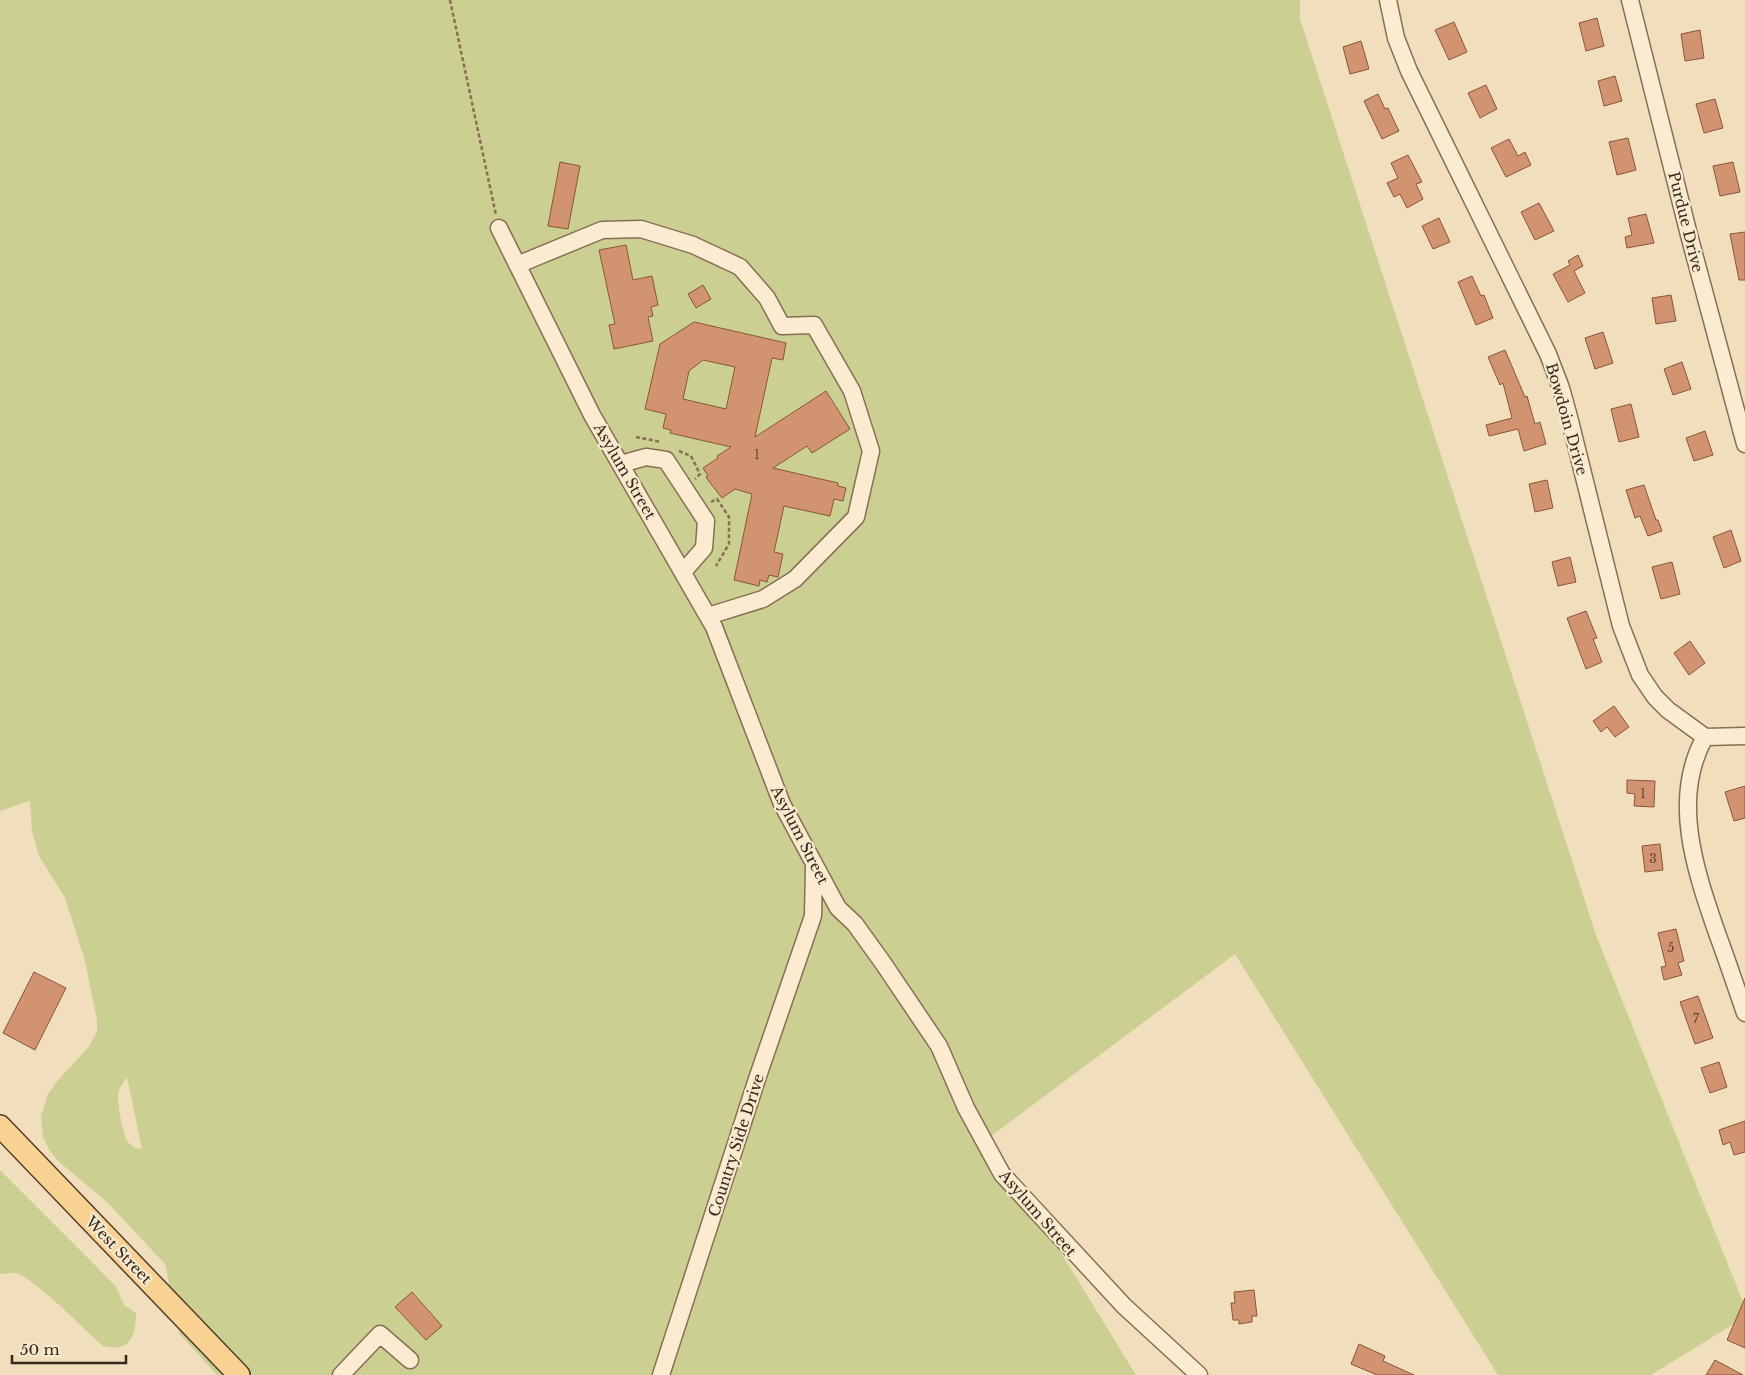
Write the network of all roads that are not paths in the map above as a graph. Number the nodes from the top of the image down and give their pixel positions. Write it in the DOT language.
graph roads {
  1 [pos="1388,0"];
  2 [pos="1630,0"];
  3 [pos="499,228"];
  4 [pos="517,265"];
  5 [pos="1745,444"];
  6 [pos="621,464"];
  7 [pos="683,572"];
  8 [pos="708,616"];
  9 [pos="1745,736"];
  10 [pos="1705,737"];
  11 [pos="814,866"];
  12 [pos="838,908"];
  13 [pos="813,916"];
  14 [pos="1745,1013"];
  15 [pos="0,1126"];
  16 [pos="410,1360"];
  17 [pos="239,1375"];
  18 [pos="341,1375"];
  19 [pos="661,1375"];
  20 [pos="1199,1375"];
  1 -- 10 [label="street, Bowdoin Drive"];
  2 -- 5 [label="street, Purdue Drive"];
  3 -- 4 [label="street, Asylum Street"];
  4 -- 6 [label="street, Asylum Street"];
  4 -- 8 [label="street"];
  6 -- 7 [label="street, Asylum Street"];
  6 -- 7 [label="street"];
  7 -- 8 [label="street, Asylum Street"];
  8 -- 11 [label="street, Asylum Street"];
  9 -- 10 [label="street"];
  10 -- 14 [label="street"];
  11 -- 12 [label="street, Asylum Street"];
  11 -- 13 [label="street, Country Side Drive"];
  12 -- 13 [label="street"];
  12 -- 20 [label="street, Asylum Street"];
  13 -- 19 [label="street, Country Side Drive"];
  15 -- 17 [label="main road, West Street"];
  16 -- 18 [label="street"];
}
